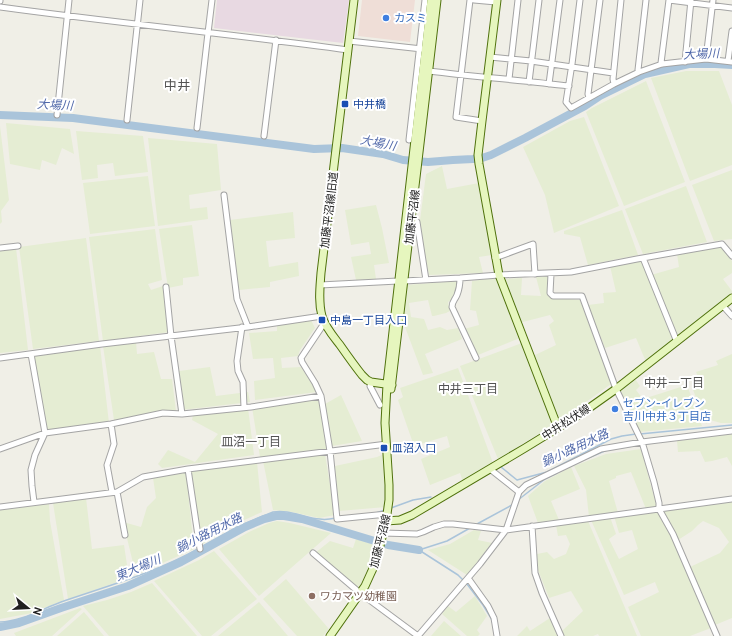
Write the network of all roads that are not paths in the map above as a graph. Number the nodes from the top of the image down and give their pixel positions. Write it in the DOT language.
graph roads {
  1 [pos="69,0"];
  2 [pos="140,0"];
  3 [pos="212,0"];
  4 [pos="354,0"];
  5 [pos="425,0"];
  6 [pos="431,0"];
  7 [pos="437,0"];
  8 [pos="470,0"];
  9 [pos="474,0"];
  10 [pos="518,0"];
  11 [pos="539,0"];
  12 [pos="560,0"];
  13 [pos="580,0"];
  14 [pos="600,0"];
  15 [pos="621,0"];
  16 [pos="646,0"];
  17 [pos="669,0"];
  18 [pos="497,1"];
  19 [pos="691,1"];
  20 [pos="713,3"];
  21 [pos="0,7"];
  22 [pos="732,8"];
  23 [pos="67,16"];
  24 [pos="137,25"];
  25 [pos="732,31"];
  26 [pos="208,33"];
  27 [pos="276,40"];
  28 [pos="349,41"];
  29 [pos="348,50"];
  30 [pos="422,50"];
  31 [pos="490,57"];
  32 [pos="511,59"];
  33 [pos="706,59"];
  34 [pos="532,61"];
  35 [pos="684,62"];
  36 [pos="730,62"];
  37 [pos="552,64"];
  38 [pos="662,64"];
  39 [pos="572,67"];
  40 [pos="591,70"];
  41 [pos="429,71"];
  42 [pos="614,72"];
  43 [pos="639,72"];
  44 [pos="461,75"];
  45 [pos="487,77"];
  46 [pos="509,79"];
  47 [pos="529,82"];
  48 [pos="549,84"];
  49 [pos="614,84"];
  50 [pos="569,86"];
  51 [pos="589,98"];
  52 [pos="57,115"];
  53 [pos="127,120"];
  54 [pos="482,121"];
  55 [pos="198,128"];
  56 [pos="264,136"];
  57 [pos="409,140"];
  58 [pos="416,155"];
  59 [pos="224,195"];
  60 [pos="417,222"];
  61 [pos="18,246"];
  62 [pos="0,248"];
  63 [pos="732,256"];
  64 [pos="496,258"];
  65 [pos="643,258"];
  66 [pos="535,274"];
  67 [pos="551,274"];
  68 [pos="498,275"];
  69 [pos="460,278"];
  70 [pos="426,280"];
  71 [pos="401,281"];
  72 [pos="320,285"];
  73 [pos="166,287"];
  74 [pos="732,298"];
  75 [pos="723,306"];
  76 [pos="732,316"];
  77 [pos="323,319"];
  78 [pos="248,326"];
  79 [pos="242,327"];
  80 [pos="172,336"];
  81 [pos="677,342"];
  82 [pos="31,354"];
  83 [pos="0,358"];
  84 [pos="476,358"];
  85 [pos="371,382"];
  86 [pos="389,384"];
  87 [pos="616,389"];
  88 [pos="322,396"];
  89 [pos="380,405"];
  90 [pos="244,408"];
  91 [pos="182,414"];
  92 [pos="111,424"];
  93 [pos="558,428"];
  94 [pos="732,431"];
  95 [pos="45,433"];
  96 [pos="642,442"];
  97 [pos="387,444"];
  98 [pos="0,449"];
  99 [pos="330,451"];
  100 [pos="188,469"];
  101 [pos="490,469"];
  102 [pos="114,492"];
  103 [pos="519,492"];
  104 [pos="732,499"];
  105 [pos="34,502"];
  106 [pos="0,507"];
  107 [pos="659,509"];
  108 [pos="387,518"];
  109 [pos="532,526"];
  110 [pos="506,530"];
  111 [pos="383,533"];
  112 [pos="125,535"];
  113 [pos="200,549"];
  114 [pos="312,553"];
  115 [pos="468,578"];
  116 [pos="360,593"];
  117 [pos="330,636"];
  118 [pos="418,636"];
  119 [pos="497,636"];
  120 [pos="561,636"];
  121 [pos="717,636"];
  1 -- 23 [label="street"];
  2 -- 24 [label="street"];
  3 -- 26 [label="street"];
  4 -- 28 [label="main road, 加藤平沼線旧道"];
  5 -- 30 [label="street"];
  6 -- 30 [label="main road, 加藤平沼線"];
  7 -- 41 [label="main road, 加藤平沼線"];
  8 -- 44 [label="street"];
  9 -- 18 [label="street"];
  10 -- 32 [label="street"];
  11 -- 34 [label="street"];
  12 -- 37 [label="street"];
  13 -- 39 [label="street"];
  14 -- 40 [label="street"];
  15 -- 42 [label="street"];
  16 -- 43 [label="street"];
  17 -- 19 [label="street"];
  17 -- 38 [label="street"];
  18 -- 31 [label="main road"];
  19 -- 20 [label="street"];
  19 -- 35 [label="street"];
  20 -- 22 [label="street"];
  20 -- 33 [label="street"];
  21 -- 23 [label="street"];
  23 -- 24 [label="street"];
  23 -- 52 [label="street"];
  24 -- 26 [label="street"];
  24 -- 53 [label="street"];
  25 -- 36 [label="street"];
  26 -- 27 [label="street"];
  26 -- 55 [label="street"];
  27 -- 29 [label="street"];
  27 -- 56 [label="street"];
  28 -- 29 [label="main road, 加藤平沼線旧道"];
  28 -- 30 [label="street"];
  29 -- 72 [label="main road, 加藤平沼線旧道"];
  30 -- 57 [label="street"];
  30 -- 58 [label="main road, 加藤平沼線"];
  31 -- 32 [label="street"];
  31 -- 45 [label="main road"];
  32 -- 34 [label="street"];
  32 -- 46 [label="street"];
  33 -- 35 [label="street"];
  33 -- 36 [label="street"];
  34 -- 37 [label="street"];
  34 -- 47 [label="street"];
  35 -- 38 [label="street"];
  37 -- 39 [label="street"];
  37 -- 48 [label="street"];
  38 -- 43 [label="street"];
  39 -- 40 [label="street"];
  39 -- 50 [label="street"];
  40 -- 42 [label="street"];
  40 -- 51 [label="street"];
  41 -- 44 [label="street"];
  41 -- 58 [label="main road, 加藤平沼線"];
  42 -- 49 [label="street"];
  43 -- 49 [label="street"];
  44 -- 45 [label="street"];
  44 -- 54 [label="street"];
  45 -- 46 [label="street"];
  45 -- 54 [label="main road"];
  46 -- 47 [label="street"];
  47 -- 48 [label="street"];
  48 -- 50 [label="street"];
  49 -- 51 [label="street"];
  50 -- 51 [label="street"];
  54 -- 64 [label="main road"];
  58 -- 71 [label="main road, 加藤平沼線"];
  59 -- 78 [label="street"];
  60 -- 70 [label="street"];
  61 -- 62 [label="street"];
  63 -- 65 [label="street"];
  64 -- 66 [label="street"];
  64 -- 68 [label="main road"];
  65 -- 67 [label="street"];
  65 -- 81 [label="street"];
  66 -- 67 [label="street"];
  66 -- 68 [label="street"];
  67 -- 87 [label="street"];
  68 -- 69 [label="street"];
  68 -- 93 [label="main road"];
  69 -- 70 [label="street"];
  69 -- 84 [label="street"];
  70 -- 71 [label="street"];
  71 -- 72 [label="street"];
  71 -- 86 [label="main road, 加藤平沼線"];
  72 -- 77 [label="main road, 加藤平沼線旧道"];
  73 -- 80 [label="street"];
  74 -- 75 [label="main road, 中井松伏線"];
  75 -- 76 [label="street"];
  75 -- 81 [label="main road, 中井松伏線"];
  77 -- 78 [label="street"];
  77 -- 85 [label="main road, 加藤平沼線旧道"];
  77 -- 88 [label="street"];
  78 -- 79 [label="street"];
  79 -- 80 [label="street"];
  79 -- 90 [label="street"];
  80 -- 82 [label="street"];
  80 -- 91 [label="street"];
  81 -- 87 [label="main road, 中井松伏線"];
  82 -- 83 [label="street"];
  82 -- 95 [label="street"];
  85 -- 86 [label="main road"];
  85 -- 89 [label="street"];
  86 -- 97 [label="main road, 加藤平沼線"];
  87 -- 93 [label="main road, 中井松伏線"];
  87 -- 96 [label="street"];
  88 -- 90 [label="street"];
  88 -- 99 [label="street"];
  90 -- 91 [label="street"];
  91 -- 92 [label="street"];
  92 -- 95 [label="street"];
  92 -- 102 [label="street"];
  93 -- 101 [label="main road, 中井松伏線"];
  94 -- 96 [label="street"];
  95 -- 98 [label="street"];
  95 -- 105 [label="street"];
  96 -- 103 [label="street"];
  96 -- 107 [label="street"];
  97 -- 99 [label="street"];
  97 -- 108 [label="main road, 加藤平沼線"];
  99 -- 100 [label="street"];
  99 -- 108 [label="street"];
  100 -- 102 [label="street"];
  100 -- 113 [label="street"];
  101 -- 103 [label="street"];
  101 -- 108 [label="main road, 中井松伏線"];
  102 -- 105 [label="street"];
  102 -- 112 [label="street"];
  103 -- 110 [label="street"];
  104 -- 107 [label="street"];
  105 -- 106 [label="street"];
  107 -- 109 [label="street"];
  107 -- 121 [label="street"];
  108 -- 111 [label="main road, 加藤平沼線"];
  109 -- 110 [label="street"];
  109 -- 120 [label="street"];
  110 -- 111 [label="street"];
  110 -- 115 [label="street"];
  111 -- 116 [label="main road, 加藤平沼線"];
  114 -- 116 [label="street"];
  115 -- 118 [label="street"];
  115 -- 119 [label="street"];
  116 -- 117 [label="main road, 加藤平沼線"];
  116 -- 118 [label="street"];
}
